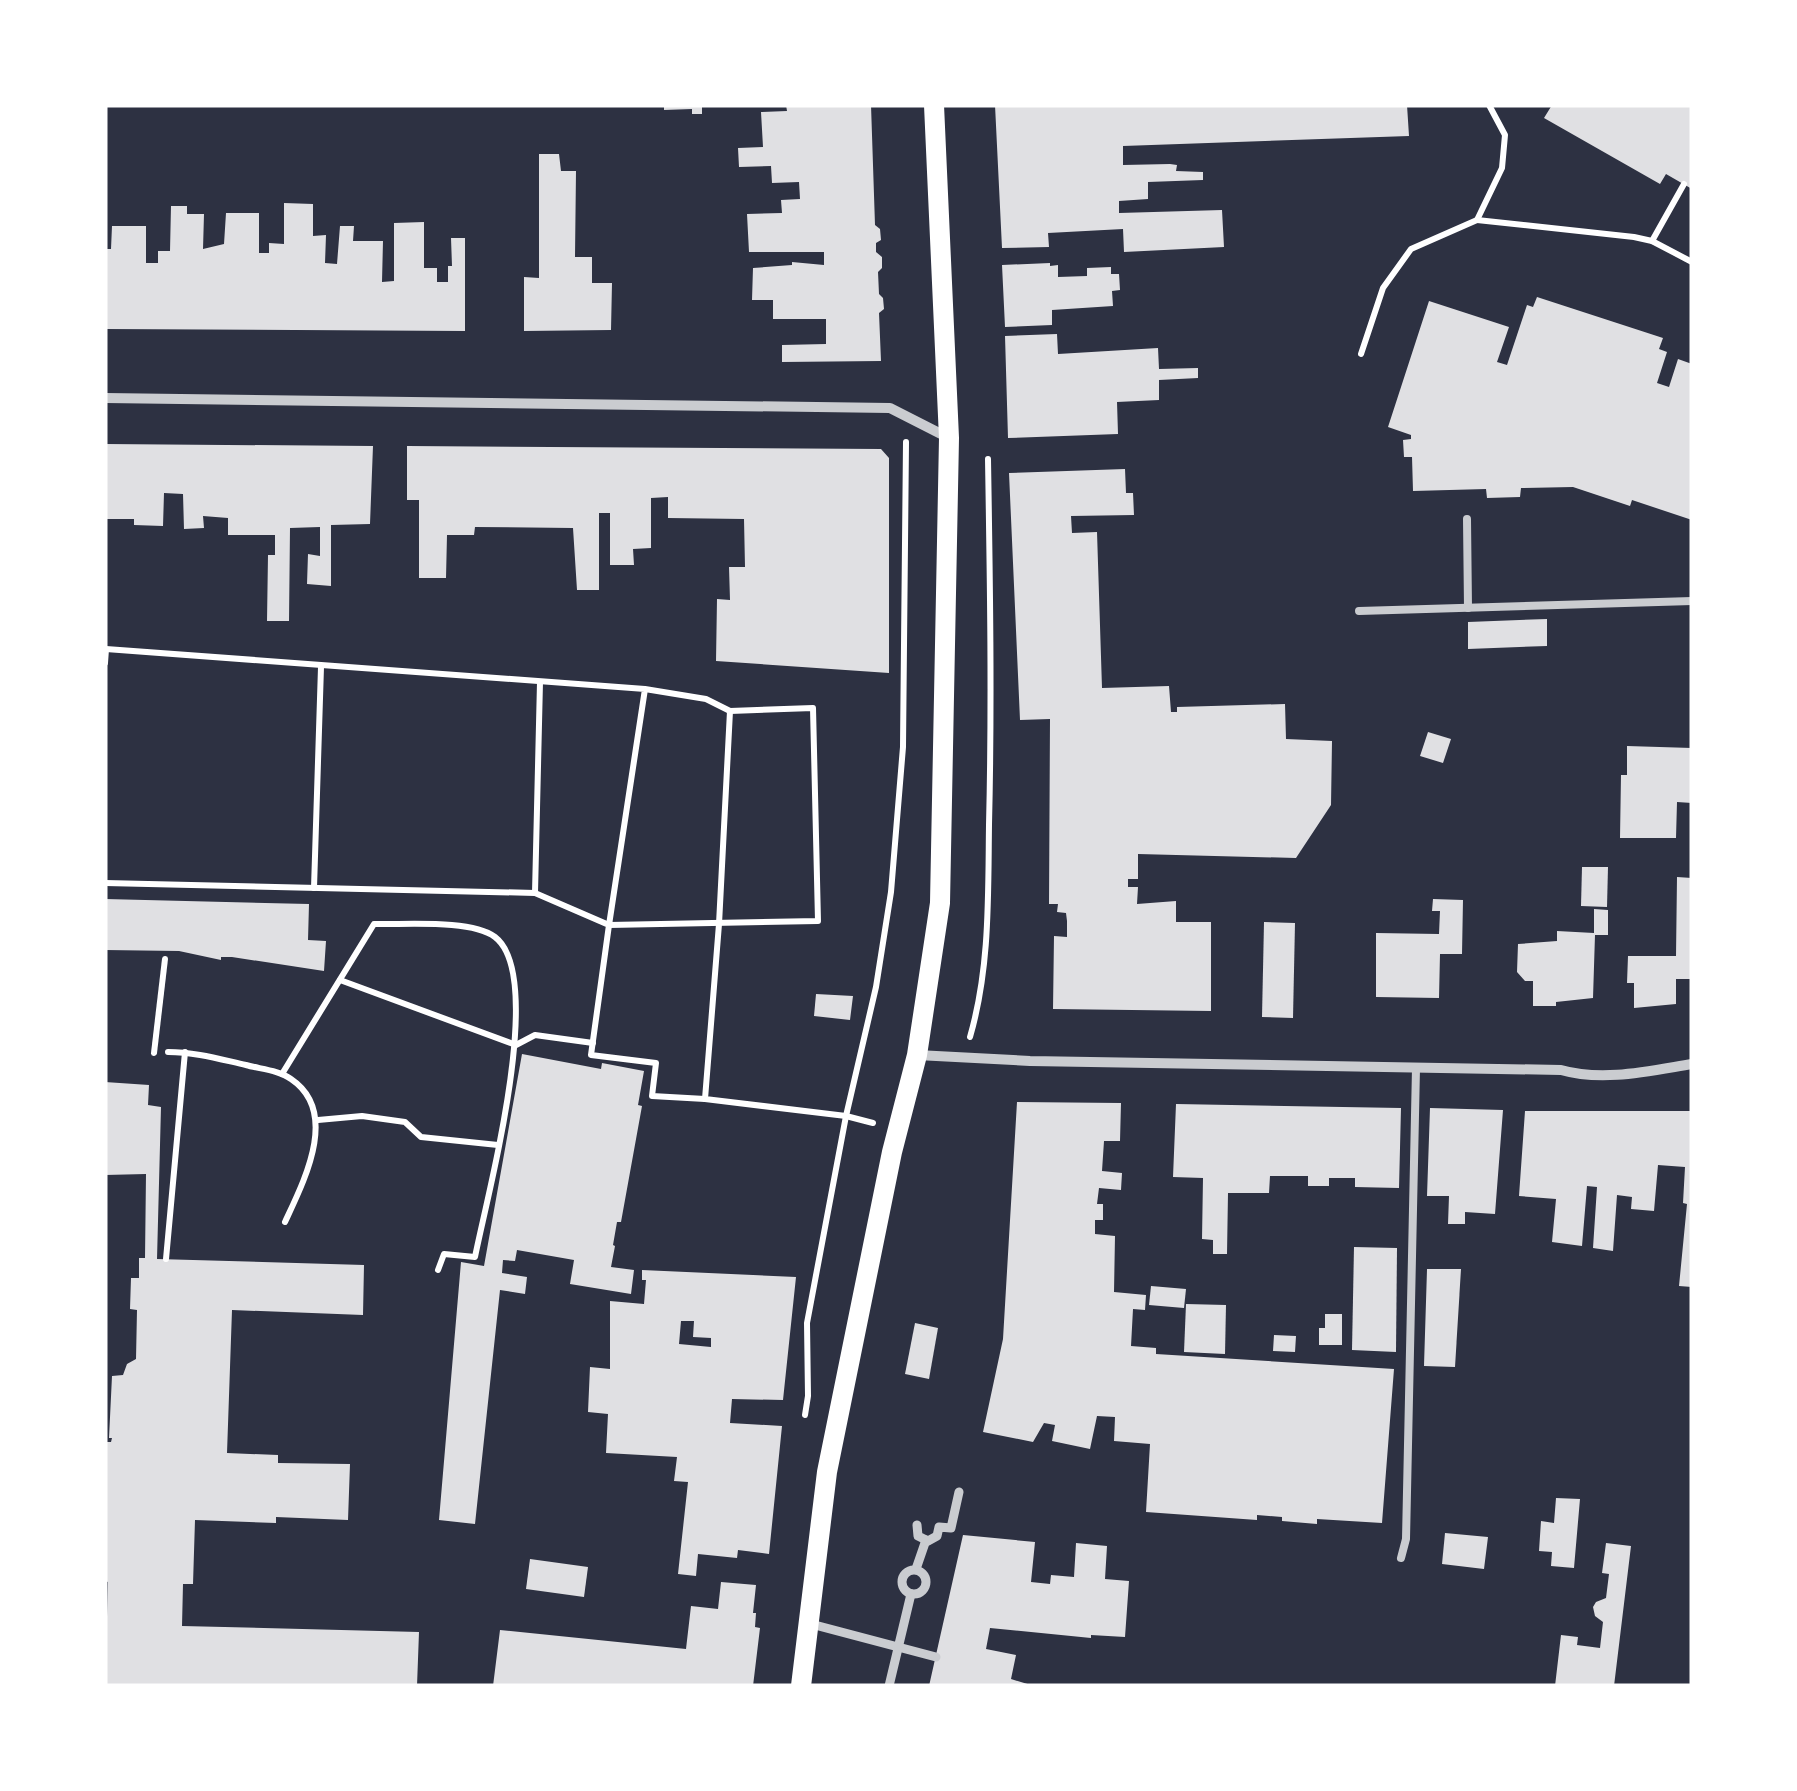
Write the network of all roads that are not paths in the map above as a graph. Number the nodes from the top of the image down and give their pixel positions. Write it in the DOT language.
graph roads {
  1 [pos="934,105"];
  2 [pos="105,398"];
  3 [pos="949,438"];
  4 [pos="1467,519"];
  5 [pos="1692,601"];
  6 [pos="1468,608"];
  7 [pos="1358,611"];
  8 [pos="916,1054"];
  9 [pos="1692,1064"];
  10 [pos="1416,1068"];
  11 [pos="959,1492"];
  12 [pos="917,1525"];
  13 [pos="926,1540"];
  14 [pos="1401,1558"];
  15 [pos="916,1569"];
  16 [pos="910,1594"];
  17 [pos="809,1623"];
  18 [pos="899,1647"];
  19 [pos="936,1657"];
  20 [pos="801,1686"];
  21 [pos="890,1686"];
  1 -- 3 [label="main road"];
  2 -- 3 [label="street"];
  3 -- 8 [label="main road"];
  4 -- 6 [label="lane"];
  5 -- 6 [label="lane"];
  6 -- 7 [label="lane"];
  8 -- 10 [label="street"];
  8 -- 17 [label="main road"];
  9 -- 10 [label="street"];
  10 -- 14 [label="lane"];
  11 -- 13 [label="street"];
  12 -- 13 [label="street"];
  13 -- 15 [label="street"];
  15 -- 16 [label="street"];
  15 -- 16 [label="street"];
  16 -- 18 [label="street"];
  17 -- 18 [label="street"];
  17 -- 20 [label="main road"];
  18 -- 19 [label="street"];
  18 -- 21 [label="street"];
}
